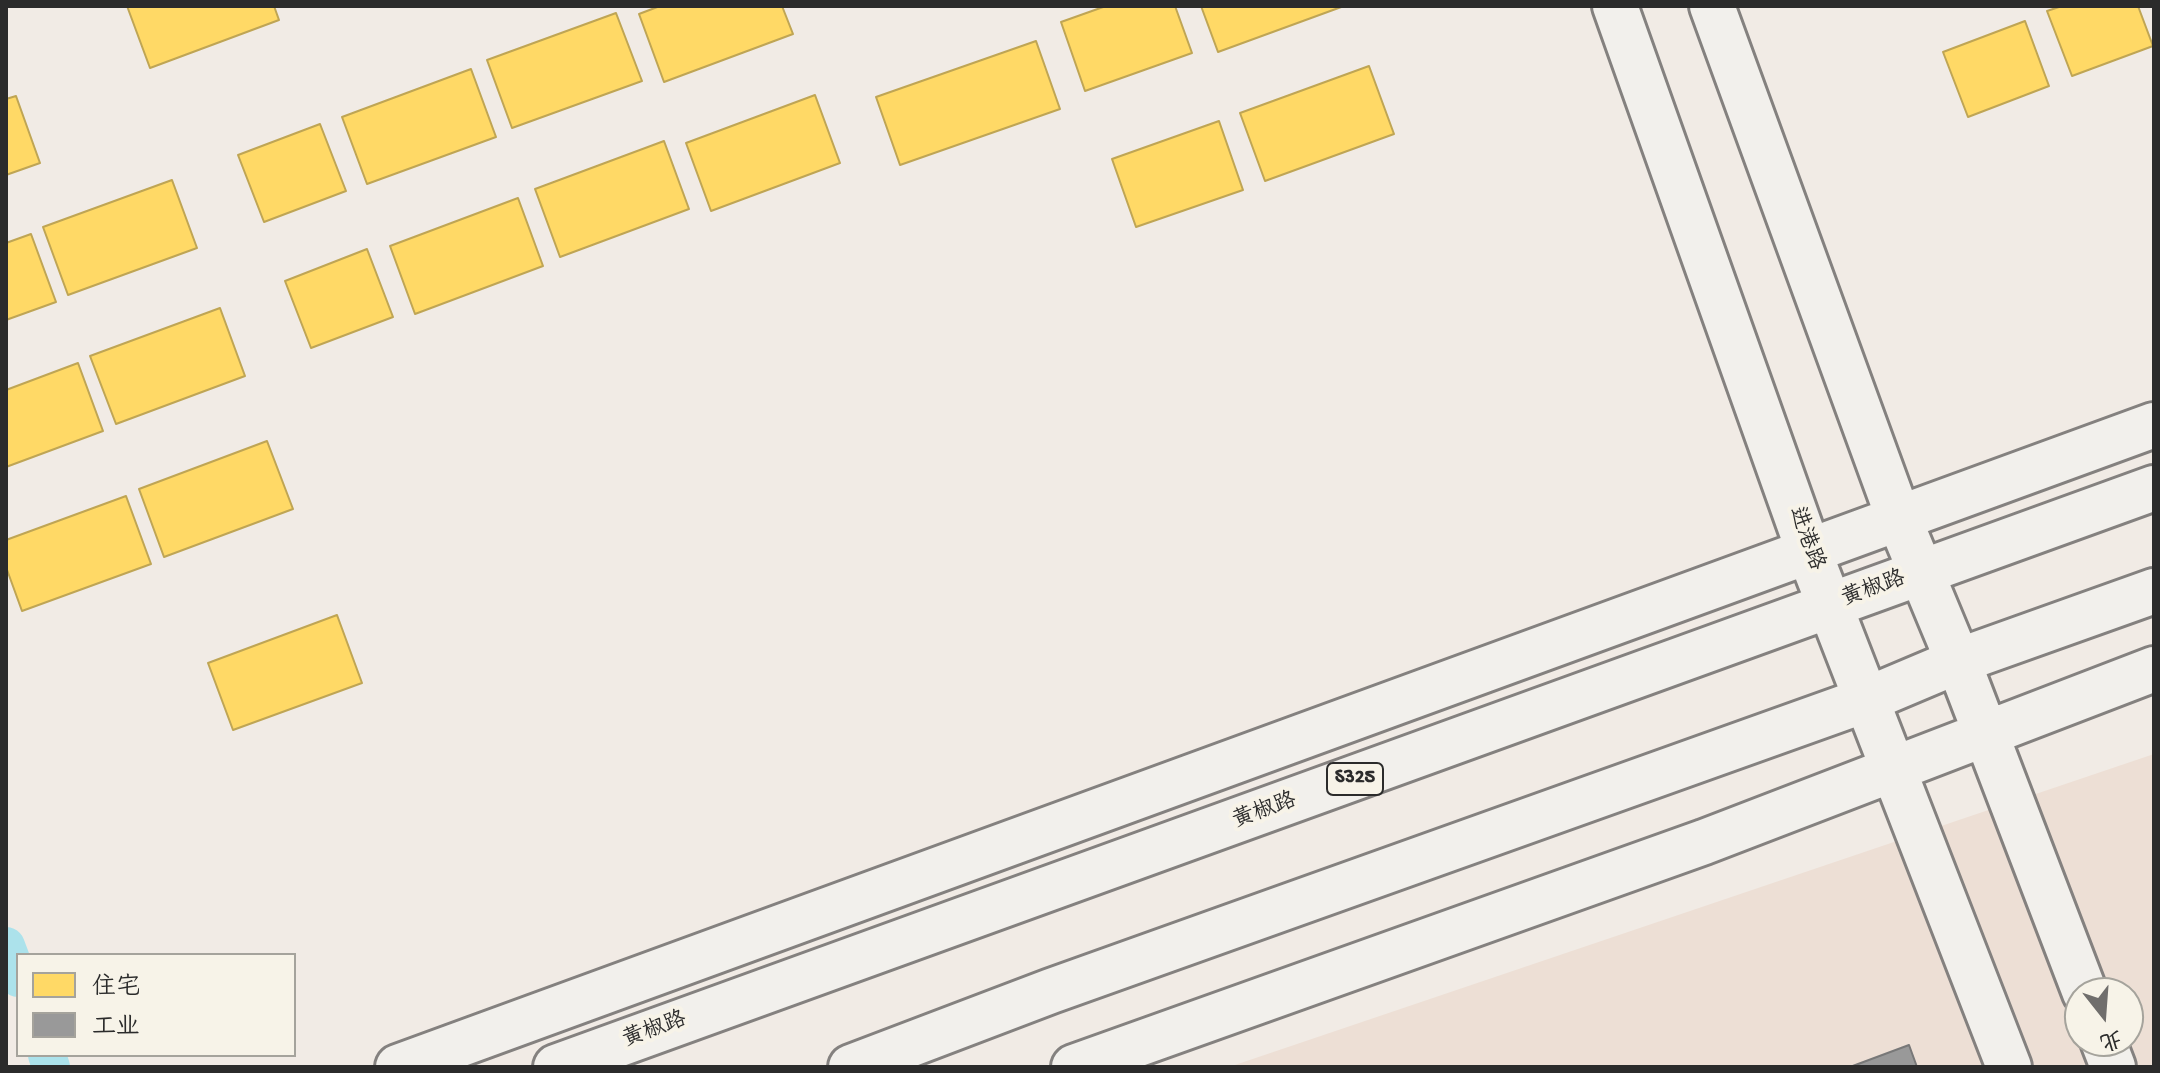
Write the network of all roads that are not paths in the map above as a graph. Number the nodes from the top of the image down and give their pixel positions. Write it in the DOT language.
graph roads {
  1 [pos="1615,6"];
  2 [pos="1712,6"];
  3 [pos="2154,425"];
  4 [pos="2154,488"];
  5 [pos="1899,519"];
  6 [pos="1809,552"];
  7 [pos="1921,573"];
  8 [pos="2154,591"];
  9 [pos="1830,606"];
  10 [pos="1958,661"];
  11 [pos="2154,669"];
  12 [pos="1868,699"];
  13 [pos="1985,734"];
  14 [pos="1894,769"];
  15 [pos="2079,977"];
  16 [pos="398,1067"];
  17 [pos="556,1067"];
  18 [pos="851,1067"];
  19 [pos="1074,1067"];
  20 [pos="2009,1067"];
  1 -- 6 [label="main road, 进港路"];
  2 -- 5 [label="main road"];
  3 -- 5 [label="main road"];
  4 -- 7 [label="main road, 黄椒路 / S325"];
  5 -- 6 [label="main road"];
  5 -- 7 [label="main road"];
  6 -- 9 [label="main road, 进港路"];
  6 -- 16 [label="main road"];
  7 -- 9 [label="main road, 黄椒路 / S325"];
  7 -- 10 [label="main road"];
  8 -- 10 [label="main road"];
  9 -- 12 [label="main road, 进港路"];
  9 -- 17 [label="main road, 黄椒路 / S325"];
  10 -- 12 [label="main road"];
  10 -- 13 [label="main road"];
  11 -- 13 [label="main road"];
  12 -- 14 [label="main road, 进港路"];
  12 -- 18 [label="main road"];
  13 -- 14 [label="main road"];
  13 -- 15 [label="main road"];
  14 -- 19 [label="main road"];
  14 -- 20 [label="main road, 进港路"];
}
